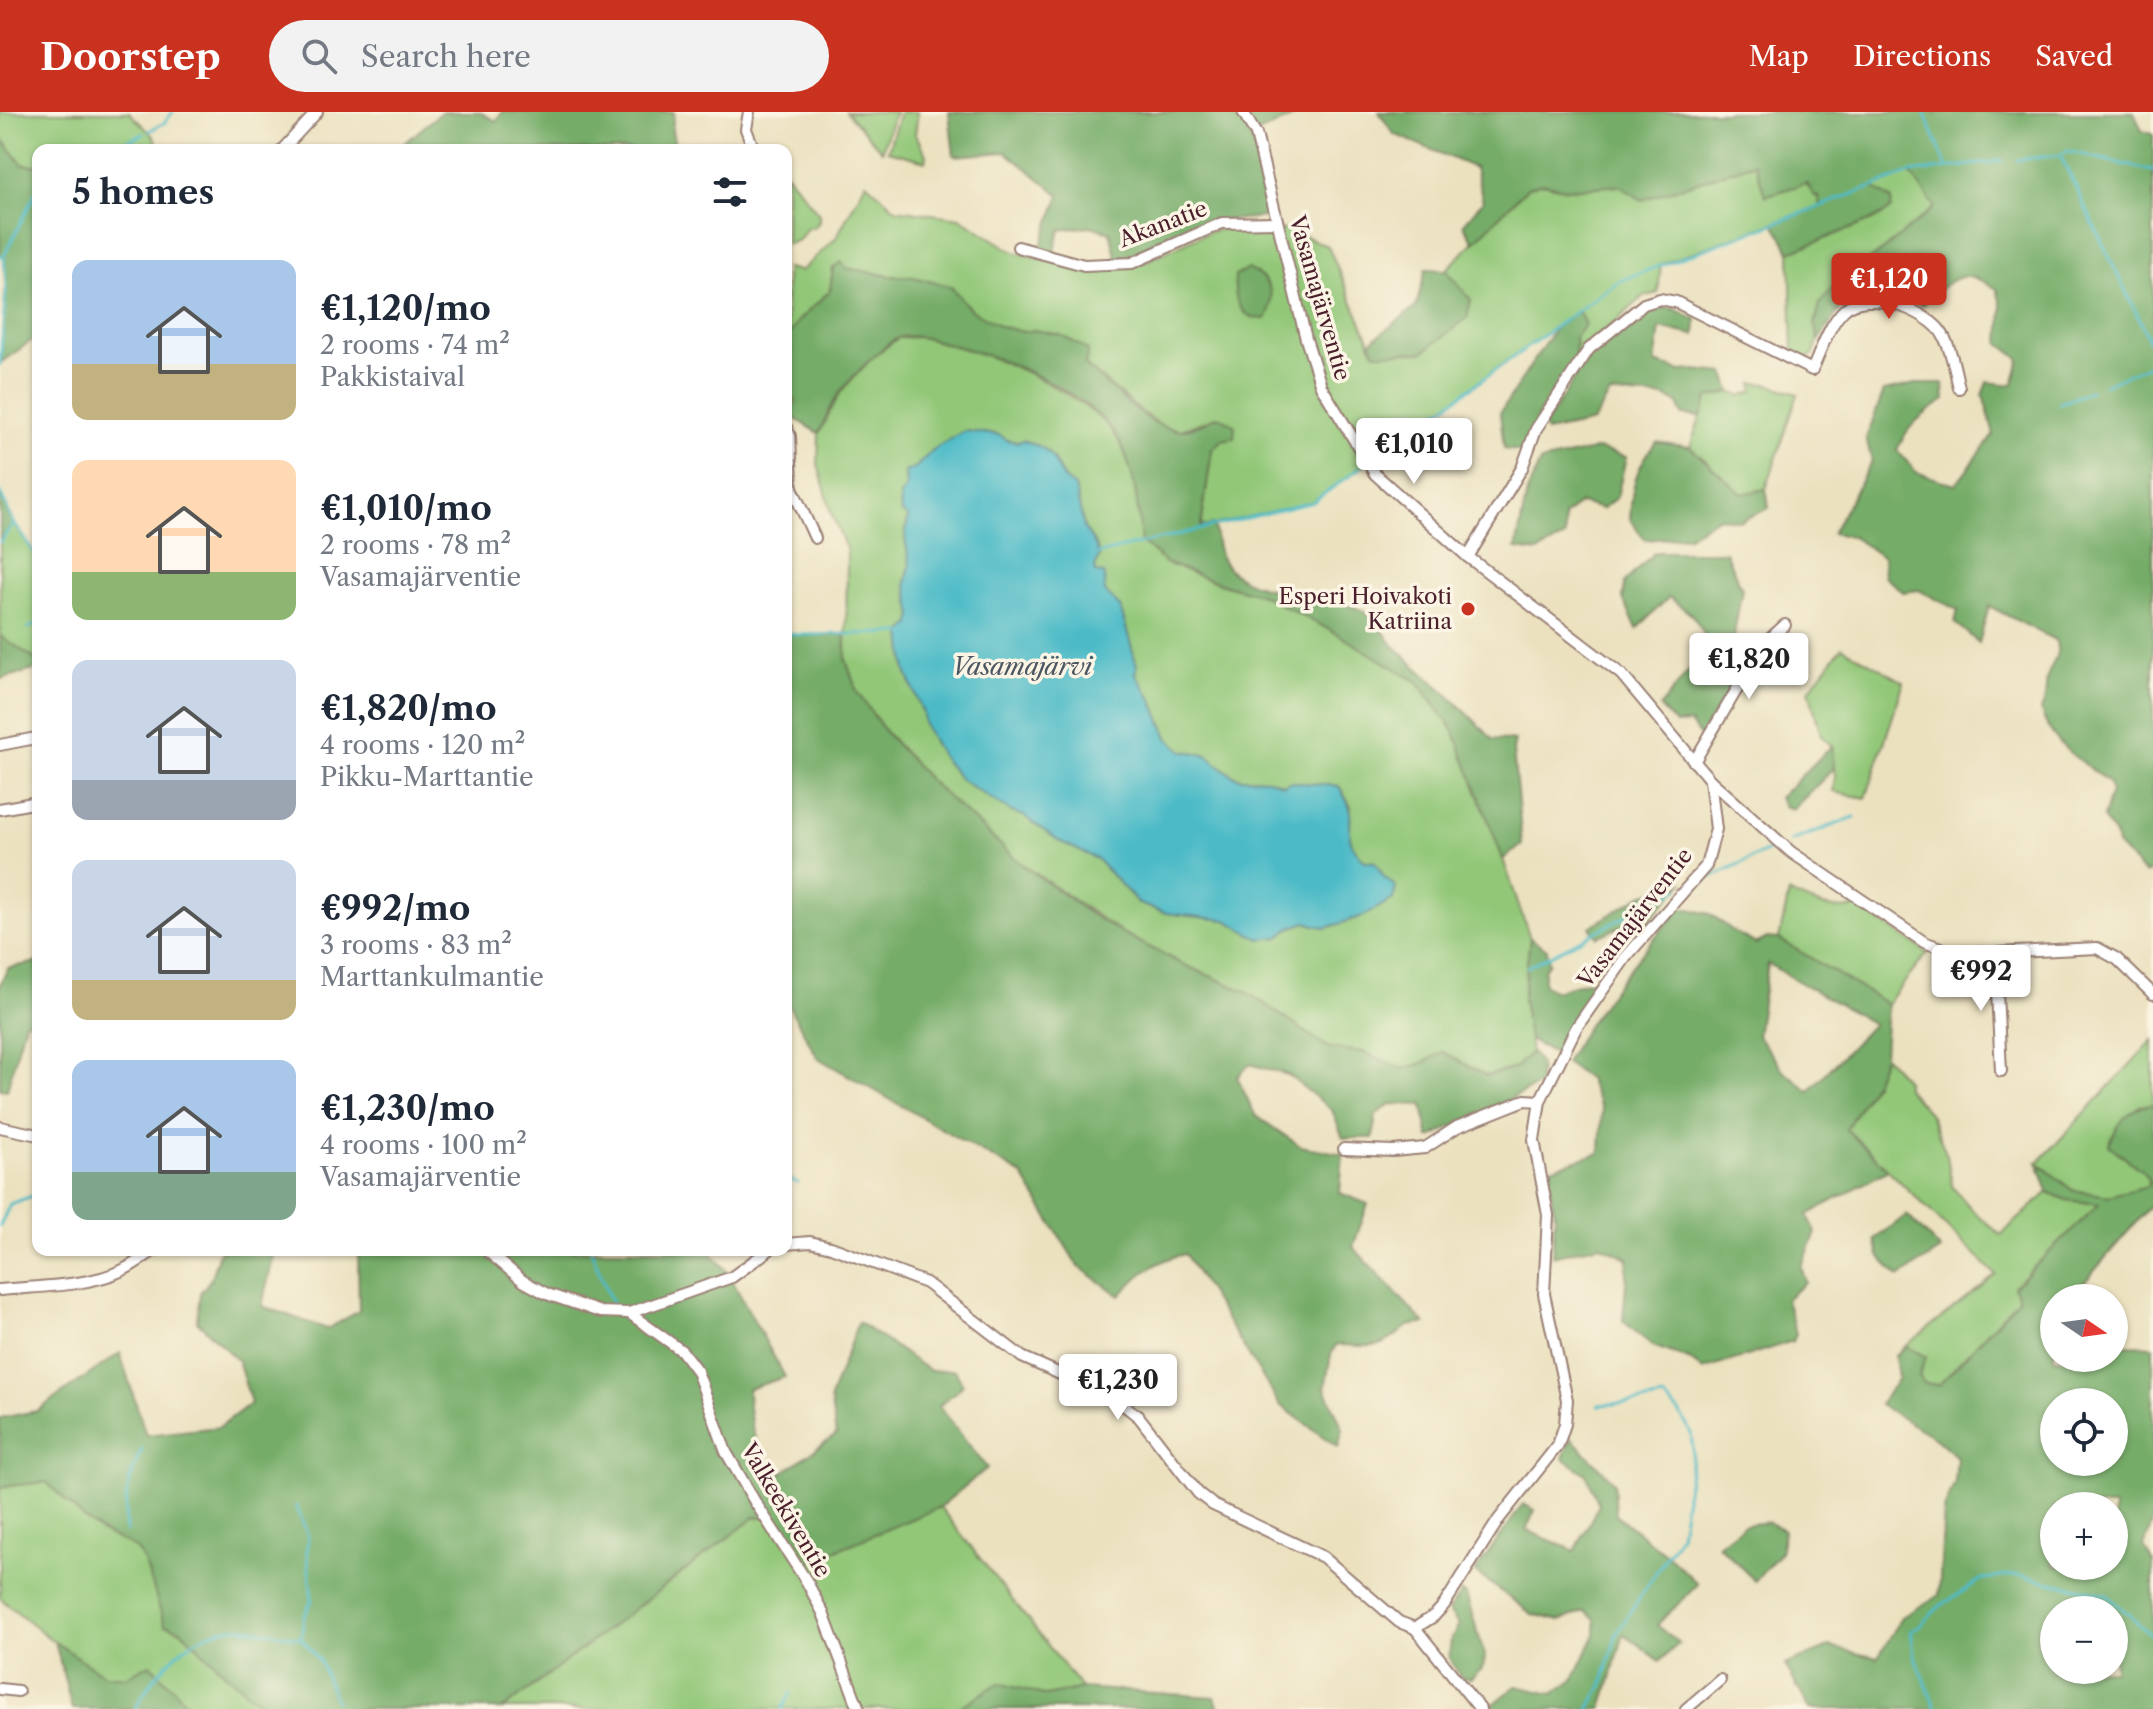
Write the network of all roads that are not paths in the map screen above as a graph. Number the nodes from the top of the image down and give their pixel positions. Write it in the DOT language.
graph roads {
  1 [pos="317,112"];
  2 [pos="749,112"];
  3 [pos="1243,112"];
  4 [pos="288,144"];
  5 [pos="752,144"];
  6 [pos="1277,222"];
  7 [pos="1018,247"];
  8 [pos="1959,388"];
  9 [pos="792,488"];
  10 [pos="815,538"];
  11 [pos="1468,557"];
  12 [pos="1785,625"];
  13 [pos="32,739"];
  14 [pos="0,745"];
  15 [pos="1694,762"];
  16 [pos="1710,780"];
  17 [pos="32,803"];
  18 [pos="0,809"];
  19 [pos="1995,953"];
  20 [pos="2153,994"];
  21 [pos="2001,1071"];
  22 [pos="1540,1101"];
  23 [pos="0,1127"];
  24 [pos="32,1134"];
  25 [pos="1344,1149"];
  26 [pos="792,1244"];
  27 [pos="145,1256"];
  28 [pos="493,1256"];
  29 [pos="761,1256"];
  30 [pos="0,1290"];
  31 [pos="629,1313"];
  32 [pos="1415,1628"];
  33 [pos="1720,1680"];
  34 [pos="0,1689"];
  35 [pos="18,1691"];
  36 [pos="859,1709"];
  37 [pos="1480,1709"];
  38 [pos="1686,1709"];
  1 -- 4 [label="street"];
  2 -- 5 [label="street"];
  3 -- 6 [label="street, Vasamajärventie"];
  6 -- 7 [label="street, Akanatie"];
  6 -- 11 [label="street, Vasamajärventie"];
  8 -- 11 [label="street"];
  9 -- 10 [label="street"];
  11 -- 15 [label="street, Vasamajärventie"];
  12 -- 15 [label="street"];
  13 -- 14 [label="street"];
  15 -- 16 [label="street, Vasamajärventie"];
  16 -- 19 [label="street"];
  16 -- 22 [label="street, Vasamajärventie"];
  17 -- 18 [label="street"];
  19 -- 20 [label="street"];
  19 -- 21 [label="street"];
  22 -- 25 [label="street"];
  22 -- 32 [label="street, Vasamajärventie"];
  23 -- 24 [label="street"];
  26 -- 32 [label="street"];
  27 -- 30 [label="street"];
  28 -- 31 [label="street"];
  29 -- 31 [label="street"];
  31 -- 36 [label="street, Valkeekiventie"];
  32 -- 37 [label="street"];
  33 -- 38 [label="street"];
  34 -- 35 [label="street"];
}
